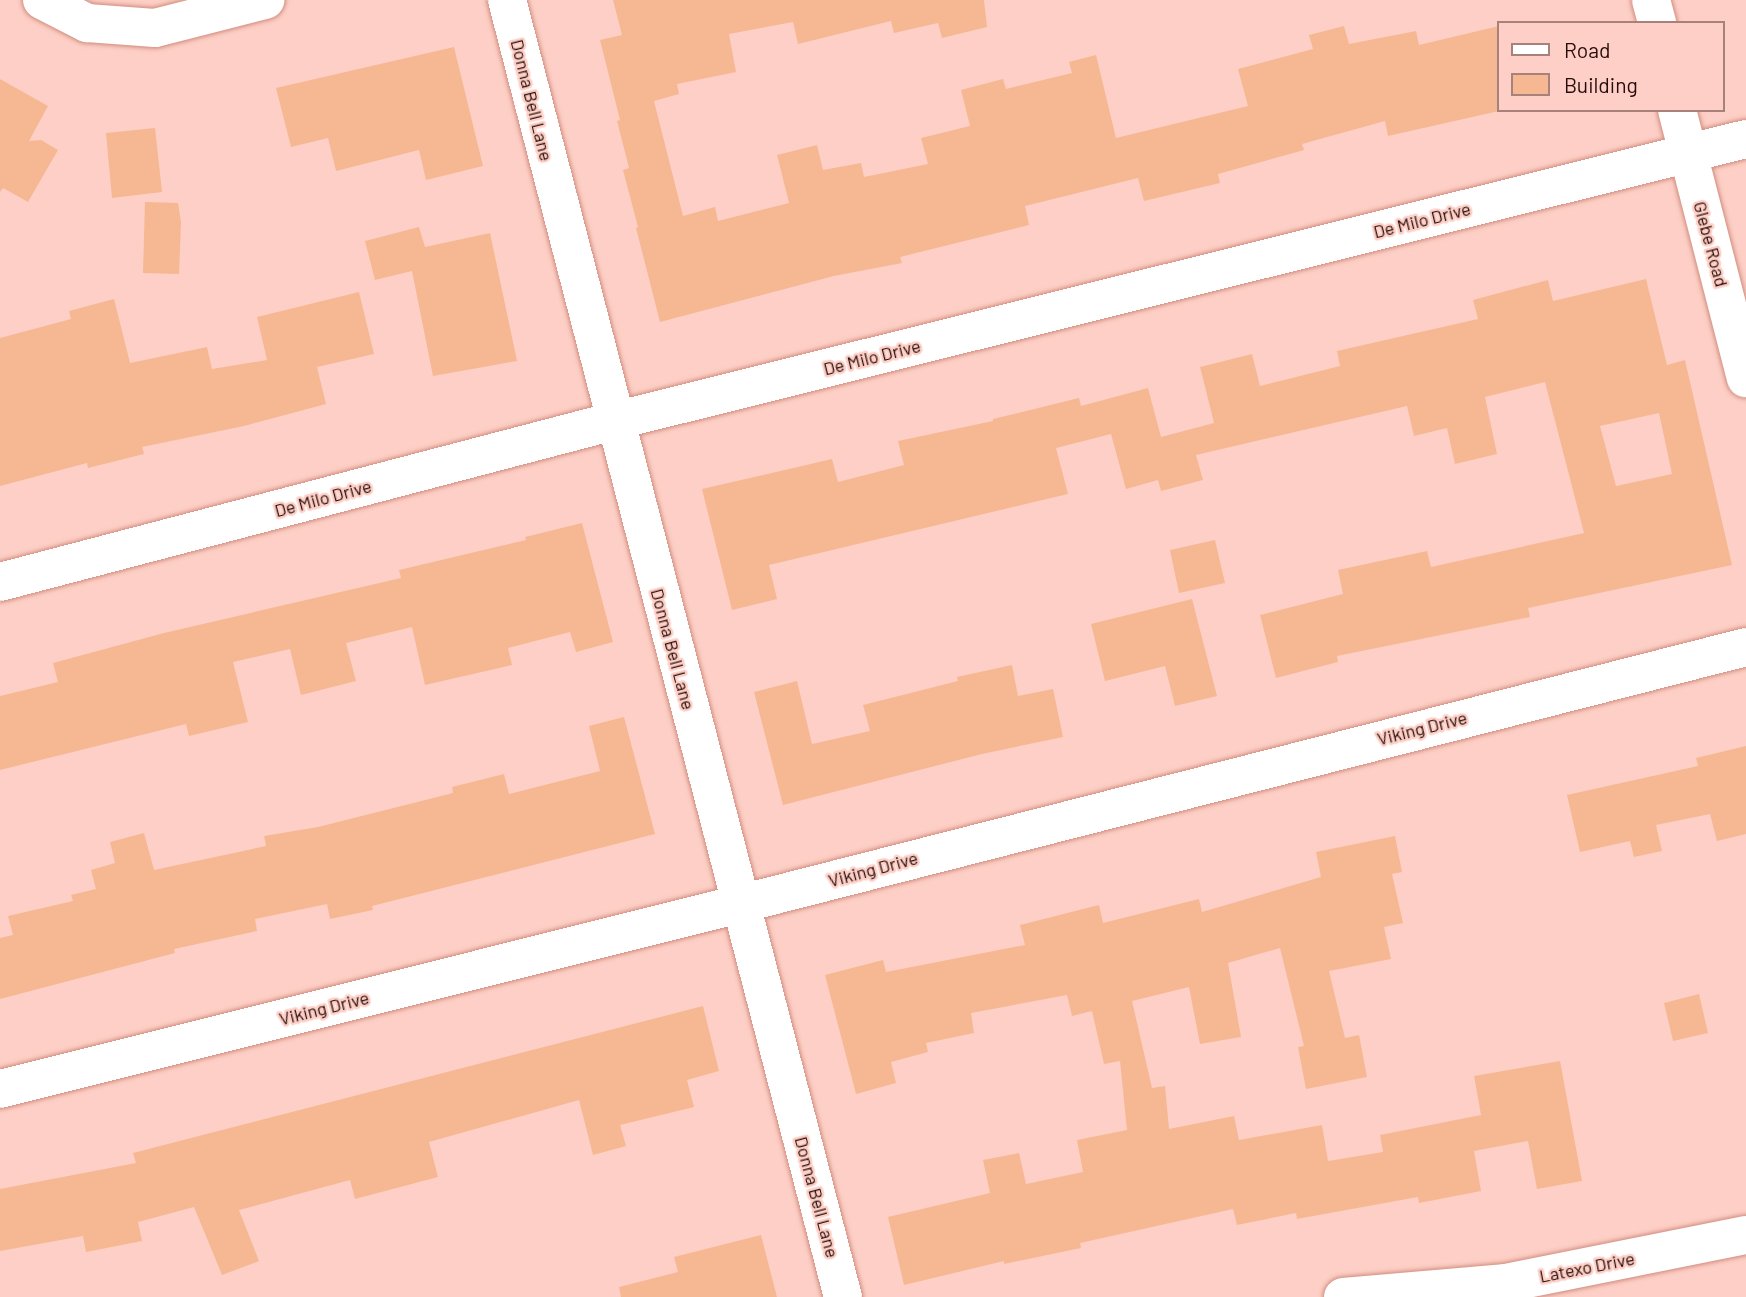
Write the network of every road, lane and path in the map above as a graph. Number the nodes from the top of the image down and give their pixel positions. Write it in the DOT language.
graph roads {
  1 [pos="42,0"];
  2 [pos="265,0"];
  3 [pos="507,0"];
  4 [pos="1651,0"];
  5 [pos="1656,21"];
  6 [pos="1678,112"];
  7 [pos="1746,139"];
  8 [pos="1688,154"];
  9 [pos="1746,379"];
  10 [pos="614,421"];
  11 [pos="0,582"];
  12 [pos="1746,647"];
  13 [pos="740,904"];
  14 [pos="0,1089"];
  15 [pos="1746,1235"];
  16 [pos="843,1297"];
  17 [pos="1343,1297"];
  1 -- 2 [label="street"];
  3 -- 10 [label="street, Donna Bell Lane"];
  4 -- 5 [label="street"];
  6 -- 8 [label="street, Glebe Road"];
  7 -- 8 [label="street, De Milo Drive"];
  8 -- 9 [label="street, Glebe Road"];
  8 -- 10 [label="street, De Milo Drive"];
  10 -- 11 [label="street, De Milo Drive"];
  10 -- 13 [label="street, Donna Bell Lane"];
  12 -- 13 [label="street, Viking Drive"];
  13 -- 14 [label="street, Viking Drive"];
  13 -- 16 [label="street, Donna Bell Lane"];
  15 -- 17 [label="street, Latexo Drive"];
}
